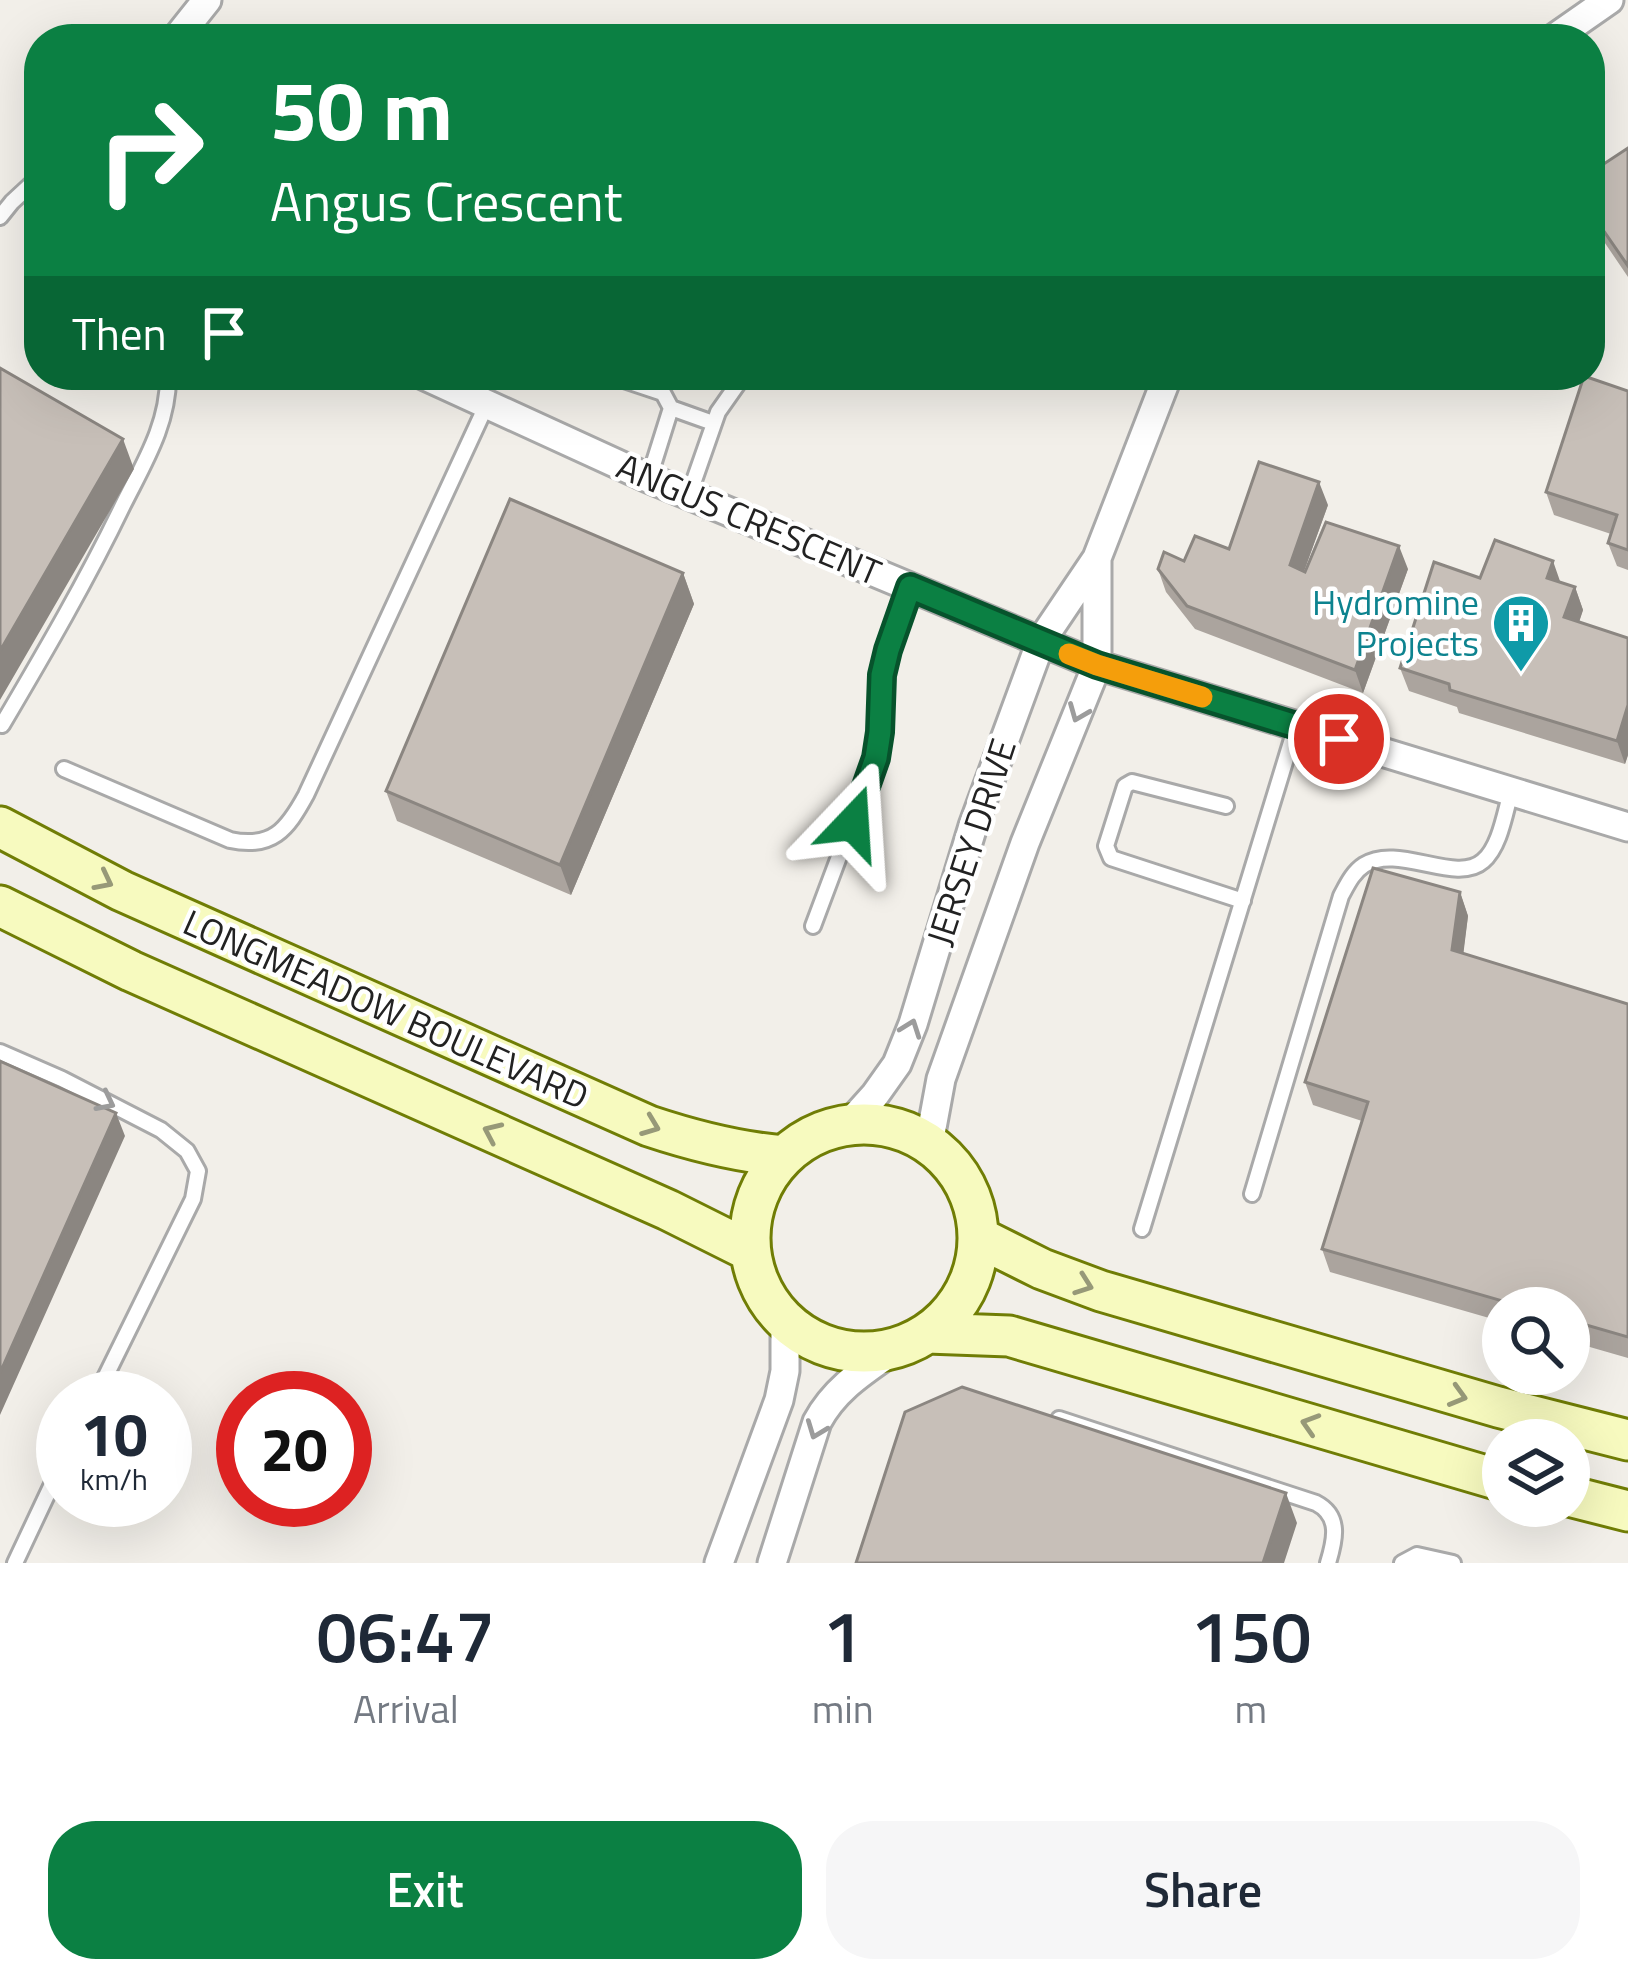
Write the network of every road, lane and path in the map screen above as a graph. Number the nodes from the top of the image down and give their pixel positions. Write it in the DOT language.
graph roads {
  1 [pos="207,0"];
  2 [pos="1609,0"];
  3 [pos="188,24"];
  4 [pos="1575,24"];
  5 [pos="24,191"];
  6 [pos="0,218"];
  7 [pos="169,390"];
  8 [pos="453,390"];
  9 [pos="655,390"];
  10 [pos="733,390"];
  11 [pos="1162,390"];
  12 [pos="486,406"];
  13 [pos="671,408"];
  14 [pos="713,423"];
  15 [pos="648,478"];
  16 [pos="688,495"];
  17 [pos="1097,558"];
  18 [pos="910,587"];
  19 [pos="1041,641"];
  20 [pos="1097,665"];
  21 [pos="2,725"];
  22 [pos="1296,726"];
  23 [pos="64,769"];
  24 [pos="1511,791"];
  25 [pos="1226,806"];
  26 [pos="0,827"];
  27 [pos="1628,827"];
  28 [pos="1243,901"];
  29 [pos="0,905"];
  30 [pos="812,926"];
  31 [pos="0,1052"];
  32 [pos="848,1125"];
  33 [pos="929,1144"];
  34 [pos="784,1156"];
  35 [pos="1252,1194"];
  36 [pos="1142,1229"];
  37 [pos="978,1237"];
  38 [pos="750,1251"];
  39 [pos="784,1322"];
  40 [pos="911,1341"];
  41 [pos="108,1371"];
  42 [pos="1049,1416"];
  43 [pos="1628,1440"];
  44 [pos="1482,1474"];
  45 [pos="1590,1501"];
  46 [pos="1628,1511"];
  47 [pos="36,1518"];
  48 [pos="15,1563"];
  49 [pos="719,1563"];
  50 [pos="772,1563"];
  51 [pos="1328,1563"];
  52 [pos="1402,1563"];
  53 [pos="1453,1563"];
  1 -- 3 [label="street"];
  2 -- 4 [label="street"];
  5 -- 6 [label="lane"];
  7 -- 21 [label="lane"];
  8 -- 12 [label="street, ANGUS CRESCENT"];
  9 -- 13 [label="lane"];
  10 -- 14 [label="lane"];
  11 -- 17 [label="street, JERSEY DRIVE"];
  12 -- 15 [label="street, ANGUS CRESCENT"];
  12 -- 23 [label="lane"];
  13 -- 14 [label="lane"];
  13 -- 15 [label="lane"];
  14 -- 16 [label="lane"];
  15 -- 16 [label="street, ANGUS CRESCENT"];
  16 -- 18 [label="street, ANGUS CRESCENT"];
  17 -- 19 [label="street, JERSEY DRIVE"];
  17 -- 20 [label="street, JERSEY DRIVE"];
  18 -- 19 [label="street, ANGUS CRESCENT"];
  18 -- 30 [label="lane"];
  19 -- 20 [label="street, ANGUS CRESCENT"];
  32 -- 19 [label="street, JERSEY DRIVE, one-way"];
  20 -- 22 [label="street, ANGUS CRESCENT"];
  20 -- 33 [label="street, JERSEY DRIVE, one-way"];
  22 -- 24 [label="street, ANGUS CRESCENT"];
  22 -- 28 [label="lane"];
  24 -- 27 [label="street, ANGUS CRESCENT"];
  24 -- 35 [label="lane"];
  25 -- 28 [label="lane"];
  26 -- 34 [label="main road, LONGMEADOW BOULEVARD, one-way"];
  28 -- 36 [label="lane"];
  38 -- 29 [label="main road, LONGMEADOW BOULEVARD, one-way"];
  31 -- 41 [label="lane, one-way"];
  32 -- 33 [label="main road"];
  32 -- 34 [label="main road"];
  33 -- 37 [label="main road"];
  34 -- 38 [label="main road"];
  37 -- 40 [label="main road"];
  37 -- 43 [label="main road, one-way"];
  38 -- 39 [label="main road"];
  39 -- 40 [label="main road"];
  39 -- 49 [label="street"];
  44 -- 40 [label="main road, one-way"];
  40 -- 50 [label="street, one-way"];
  42 -- 51 [label="lane"];
  45 -- 46 [label="main road"];
  47 -- 48 [label="lane"];
  52 -- 53 [label="lane"];
}
